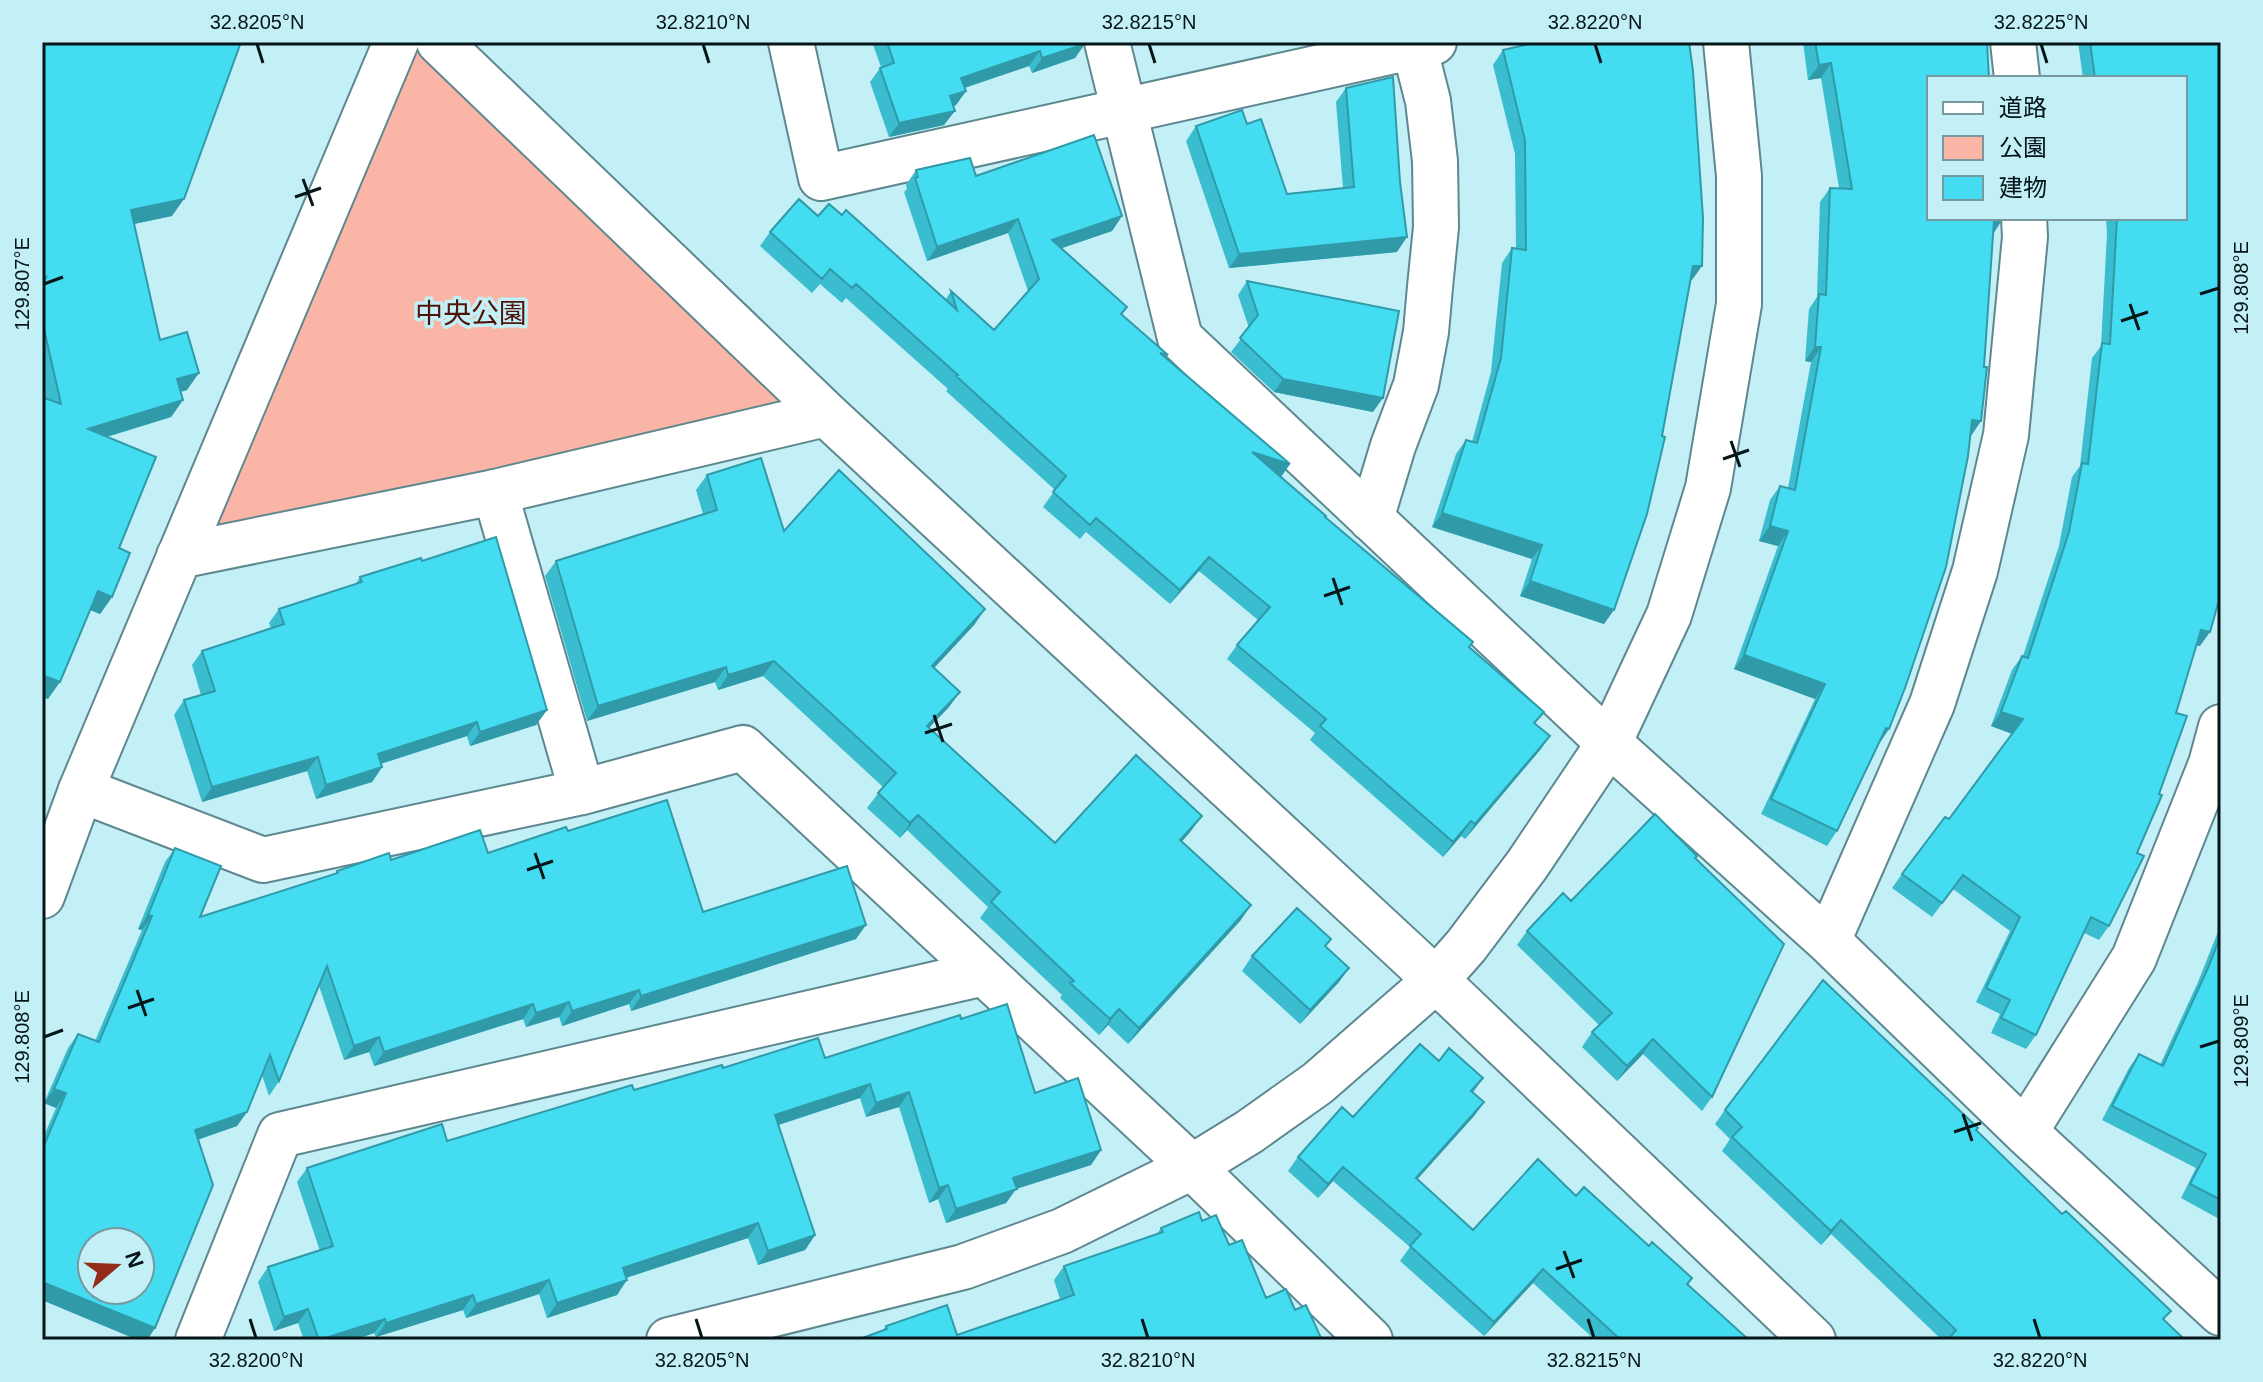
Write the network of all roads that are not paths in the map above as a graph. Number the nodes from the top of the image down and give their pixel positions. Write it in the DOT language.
graph roads {
  1 [pos="396,42"];
  2 [pos="439,42"];
  3 [pos="791,42"];
  4 [pos="1107,42"];
  5 [pos="1726,42"];
  6 [pos="2013,42"];
  7 [pos="1421,44"];
  8 [pos="2017,76"];
  9 [pos="1123,112"];
  10 [pos="2024,220"];
  11 [pos="826,414"];
  12 [pos="495,492"];
  13 [pos="1371,519"];
  14 [pos="179,556"];
  15 [pos="2221,727"];
  16 [pos="1609,743"];
  17 [pos="81,790"];
  18 [pos="582,792"];
  19 [pos="42,896"];
  20 [pos="1828,941"];
  21 [pos="984,973"];
  22 [pos="1436,980"];
  23 [pos="2025,1132"];
  24 [pos="1192,1167"];
  25 [pos="2221,1313"];
  26 [pos="198,1340"];
  27 [pos="669,1340"];
  28 [pos="1370,1340"];
  29 [pos="1813,1340"];
  1 -- 14 [label="street"];
  2 -- 11 [label="street"];
  3 -- 9 [label="street"];
  4 -- 9 [label="street"];
  5 -- 16 [label="street"];
  6 -- 8 [label="street"];
  7 -- 9 [label="street"];
  7 -- 13 [label="street"];
  9 -- 13 [label="street"];
  10 -- 20 [label="street"];
  11 -- 12 [label="street"];
  11 -- 22 [label="street"];
  12 -- 14 [label="street"];
  12 -- 18 [label="street"];
  13 -- 16 [label="street"];
  14 -- 17 [label="street"];
  15 -- 23 [label="street"];
  16 -- 20 [label="street"];
  16 -- 22 [label="street"];
  17 -- 18 [label="street"];
  17 -- 19 [label="street"];
  18 -- 21 [label="street"];
  20 -- 23 [label="street"];
  21 -- 24 [label="street"];
  21 -- 26 [label="street"];
  22 -- 24 [label="street"];
  22 -- 29 [label="street"];
  23 -- 25 [label="street"];
  24 -- 27 [label="street"];
  24 -- 28 [label="street"];
}
